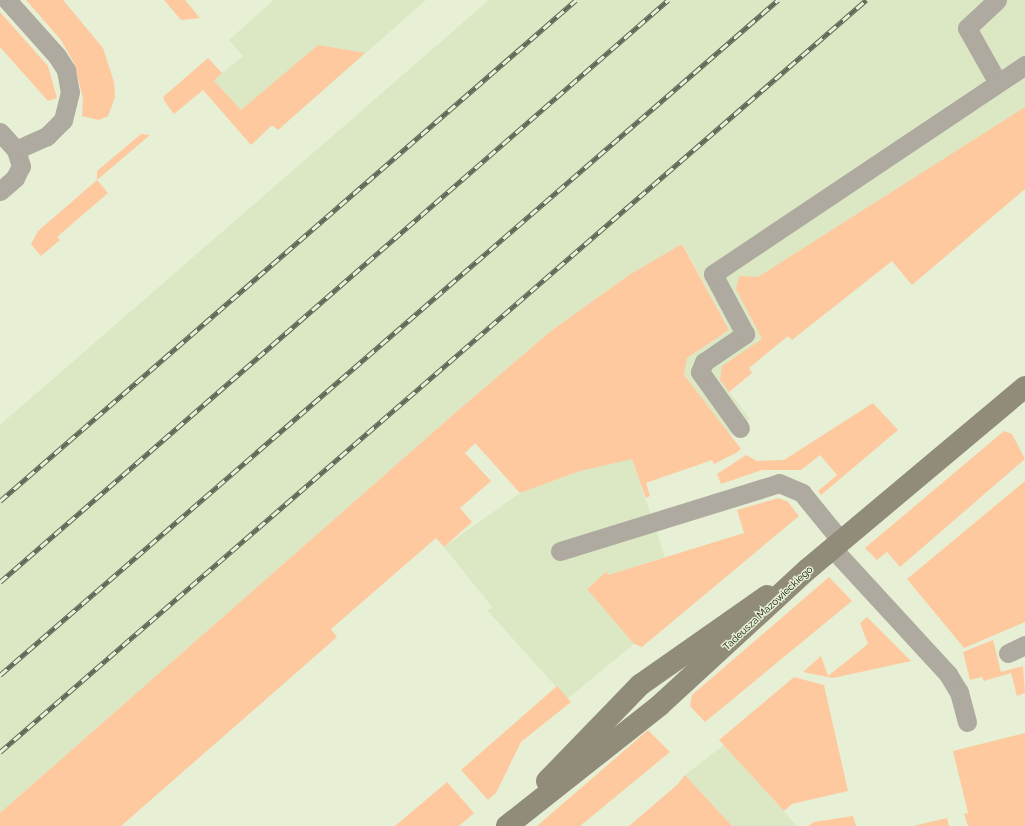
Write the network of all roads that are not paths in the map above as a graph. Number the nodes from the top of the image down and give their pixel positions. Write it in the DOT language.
graph roads {
  1 [pos="7,0"];
  2 [pos="997,0"];
  3 [pos="1025,66"];
  4 [pos="998,83"];
  5 [pos="0,132"];
  6 [pos="16,150"];
  7 [pos="0,192"];
  8 [pos="1025,387"];
  9 [pos="740,428"];
  10 [pos="837,545"];
  11 [pos="560,551"];
  12 [pos="967,722"];
  13 [pos="507,826"];
  1 -- 6 [label="lane"];
  2 -- 4 [label="lane"];
  3 -- 4 [label="lane"];
  4 -- 9 [label="lane"];
  5 -- 6 [label="lane"];
  6 -- 7 [label="lane"];
  8 -- 10 [label="street, Tadeusza Mazowieckiego"];
  10 -- 11 [label="lane"];
  10 -- 12 [label="lane"];
  10 -- 13 [label="street, Tadeusza Mazowieckiego"];
}
